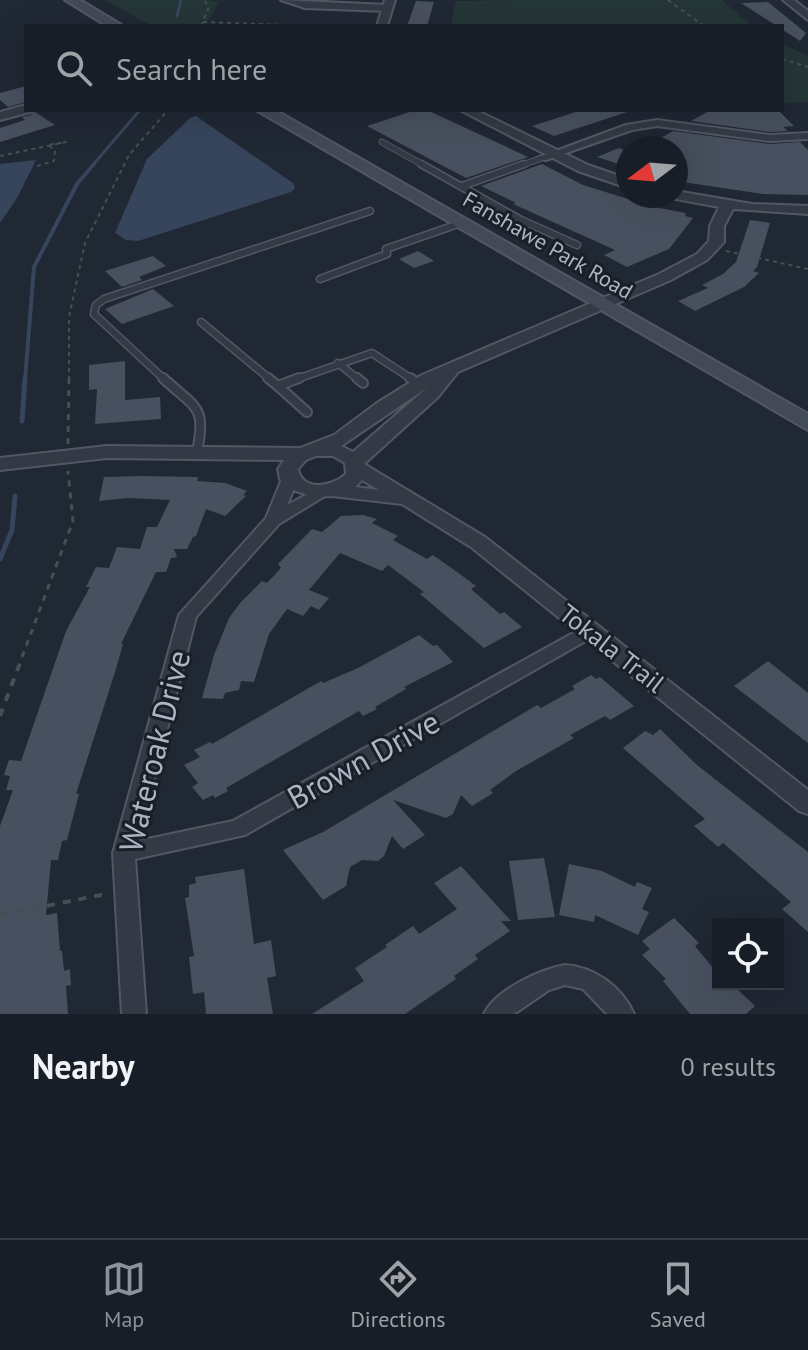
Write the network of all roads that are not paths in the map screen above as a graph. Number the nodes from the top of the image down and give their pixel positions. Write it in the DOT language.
graph roads {
  1 [pos="71,0"];
  2 [pos="285,0"];
  3 [pos="788,0"];
  4 [pos="388,4"];
  5 [pos="808,17"];
  6 [pos="113,24"];
  7 [pos="383,24"];
  8 [pos="24,110"];
  9 [pos="267,112"];
  10 [pos="470,112"];
  11 [pos="0,116"];
  12 [pos="808,136"];
  13 [pos="382,142"];
  14 [pos="548,156"];
  15 [pos="616,180"];
  16 [pos="462,186"];
  17 [pos="688,197"];
  18 [pos="728,204"];
  19 [pos="808,210"];
  20 [pos="370,211"];
  21 [pos="461,223"];
  22 [pos="577,245"];
  23 [pos="320,279"];
  24 [pos="604,304"];
  25 [pos="201,322"];
  26 [pos="338,363"];
  27 [pos="452,370"];
  28 [pos="363,383"];
  29 [pos="419,384"];
  30 [pos="278,386"];
  31 [pos="307,412"];
  32 [pos="808,423"];
  33 [pos="197,451"];
  34 [pos="309,452"];
  35 [pos="239,454"];
  36 [pos="0,464"];
  37 [pos="355,464"];
  38 [pos="289,477"];
  39 [pos="328,491"];
  40 [pos="411,501"];
  41 [pos="273,520"];
  42 [pos="590,631"];
  43 [pos="808,804"];
  44 [pos="124,853"];
  45 [pos="134,1014"];
  46 [pos="496,1014"];
  47 [pos="622,1014"];
  1 -- 6 [label="main road"];
  2 -- 4 [label="street"];
  3 -- 5 [label="street"];
  4 -- 7 [label="street"];
  8 -- 11 [label="street"];
  9 -- 21 [label="main road, Fanshawe Park Road"];
  10 -- 14 [label="street"];
  12 -- 14 [label="street"];
  13 -- 16 [label="lane"];
  14 -- 15 [label="street"];
  14 -- 16 [label="lane"];
  16 -- 22 [label="lane"];
  17 -- 18 [label="street"];
  18 -- 19 [label="street"];
  18 -- 24 [label="street"];
  20 -- 33 [label="lane"];
  21 -- 23 [label="lane"];
  21 -- 24 [label="main road, Fanshawe Park Road"];
  24 -- 27 [label="street"];
  24 -- 32 [label="main road, Fanshawe Park Road"];
  25 -- 30 [label="lane"];
  26 -- 28 [label="lane"];
  26 -- 29 [label="lane"];
  26 -- 30 [label="lane"];
  27 -- 29 [label="street"];
  27 -- 37 [label="street"];
  29 -- 34 [label="street"];
  30 -- 31 [label="lane"];
  33 -- 35 [label="street"];
  33 -- 36 [label="street"];
  34 -- 35 [label="street"];
  34 -- 37 [label="street"];
  34 -- 38 [label="street"];
  35 -- 38 [label="street"];
  37 -- 39 [label="street"];
  37 -- 40 [label="street, Tokala Trail"];
  38 -- 39 [label="street"];
  38 -- 41 [label="street, Wateroak Drive"];
  39 -- 40 [label="street, Tokala Trail"];
  39 -- 41 [label="street, Wateroak Drive"];
  40 -- 42 [label="street, Tokala Trail"];
  41 -- 44 [label="street, Wateroak Drive"];
  42 -- 43 [label="street, Tokala Trail"];
  42 -- 44 [label="street, Brown Drive"];
  44 -- 45 [label="street, Wateroak Drive"];
  46 -- 47 [label="street"];
}
